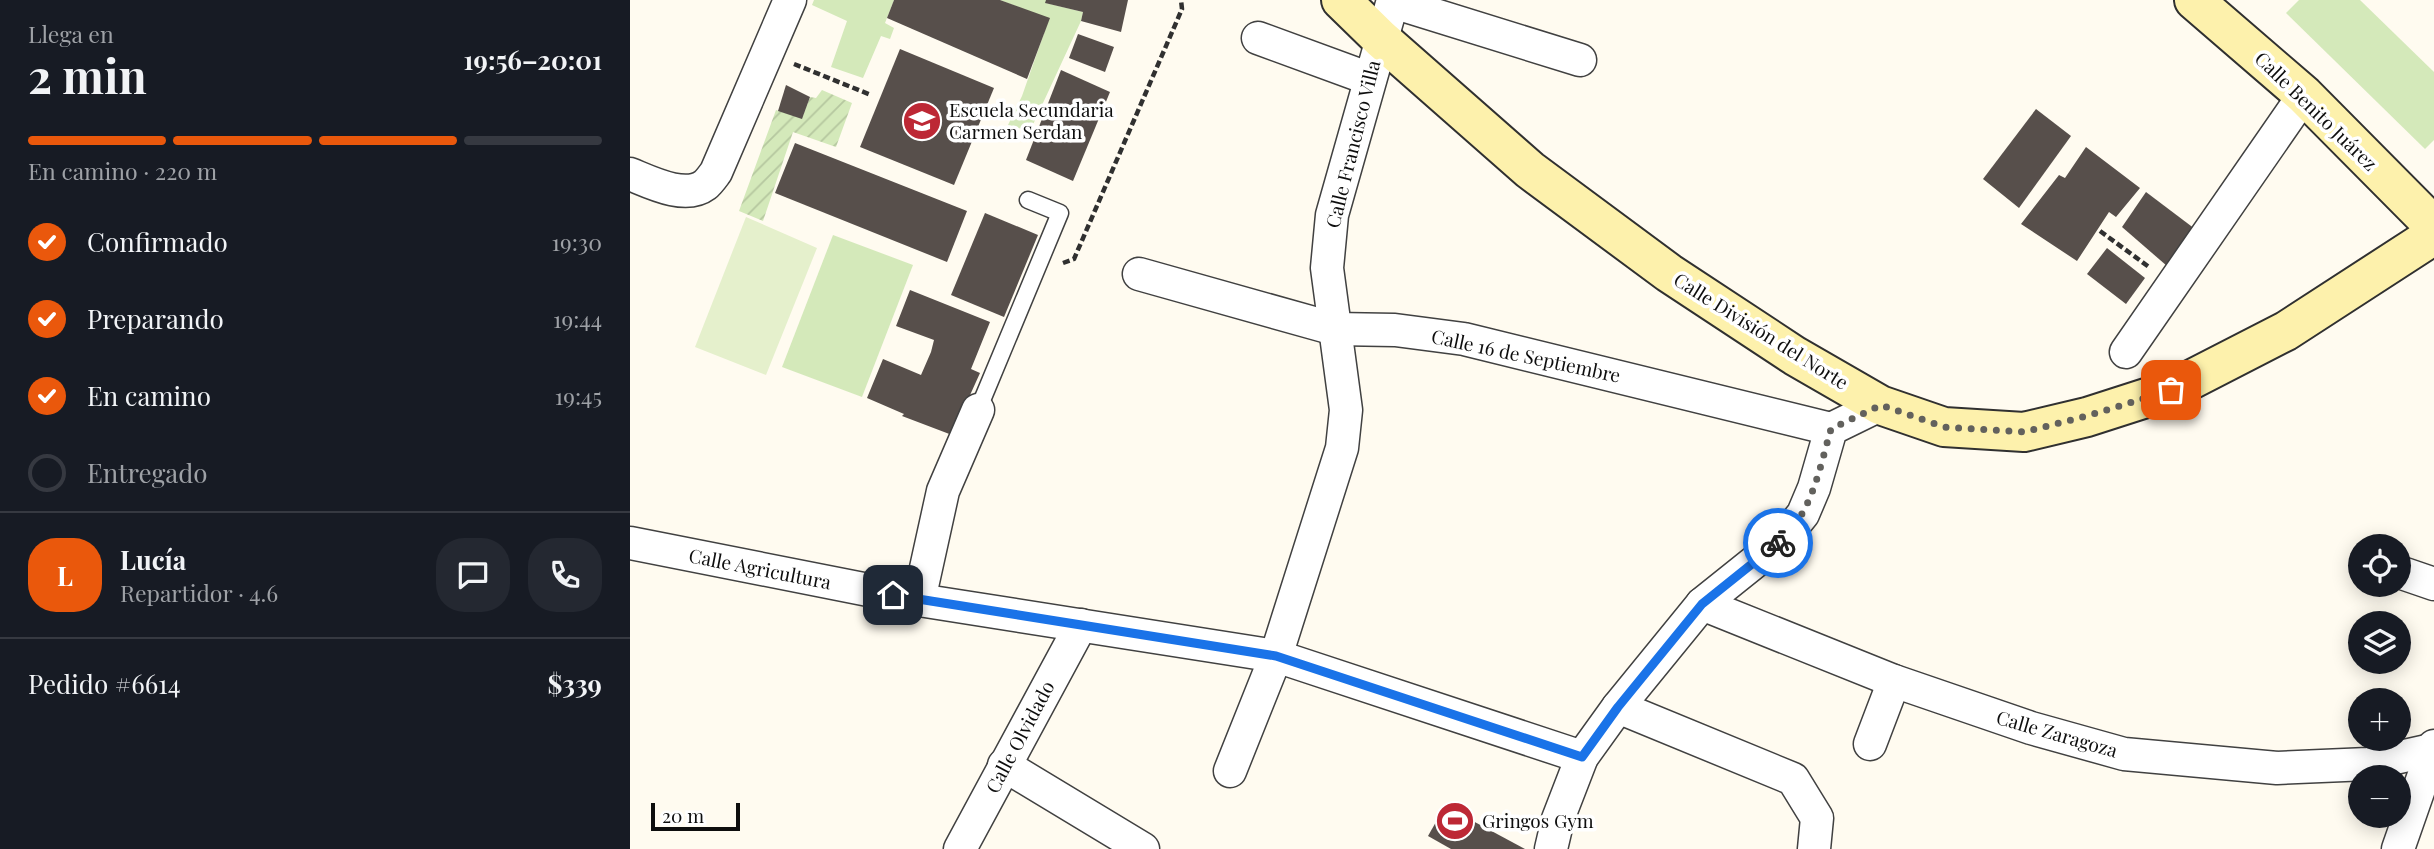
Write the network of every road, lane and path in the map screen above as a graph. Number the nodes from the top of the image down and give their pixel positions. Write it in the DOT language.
graph roads {
  1 [pos="790,0"];
  2 [pos="1341,0"];
  3 [pos="2194,0"];
  4 [pos="1393,1"];
  5 [pos="1258,37"];
  6 [pos="1381,39"];
  7 [pos="767,53"];
  8 [pos="1580,60"];
  9 [pos="1370,79"];
  10 [pos="871,95"];
  11 [pos="2304,95"];
  12 [pos="630,174"];
  13 [pos="1028,200"];
  14 [pos="2434,226"];
  15 [pos="2100,231"];
  16 [pos="2434,235"];
  17 [pos="1139,274"];
  18 [pos="2172,285"];
  19 [pos="1335,329"];
  20 [pos="2126,352"];
  21 [pos="1881,405"];
  22 [pos="978,410"];
  23 [pos="1831,429"];
  24 [pos="630,543"];
  25 [pos="2411,576"];
  26 [pos="2434,584"];
  27 [pos="919,600"];
  28 [pos="1702,604"];
  29 [pos="1080,625"];
  30 [pos="1276,656"];
  31 [pos="1895,681"];
  32 [pos="1618,707"];
  33 [pos="1870,744"];
  34 [pos="2433,748"];
  35 [pos="1582,757"];
  36 [pos="1004,765"];
  37 [pos="1230,771"];
  38 [pos="960,849"];
  39 [pos="1143,849"];
  40 [pos="1551,849"];
  41 [pos="1814,849"];
  42 [pos="2398,849"];
  1 -- 7 [label="street"];
  2 -- 6 [label="street, Calle División del Norte"];
  3 -- 11 [label="street, Calle Benito Juárez"];
  4 -- 6 [label="street, Calle Francisco Villa"];
  4 -- 8 [label="street"];
  5 -- 9 [label="street"];
  6 -- 9 [label="street, Calle Francisco Villa"];
  6 -- 21 [label="street, Calle División del Norte"];
  7 -- 10 [label="path"];
  7 -- 12 [label="street"];
  9 -- 19 [label="street, Calle Francisco Villa"];
  11 -- 14 [label="street, Calle Benito Juárez"];
  11 -- 18 [label="street"];
  13 -- 22 [label="lane"];
  15 -- 18 [label="path"];
  16 -- 21 [label="street, Calle División del Norte"];
  17 -- 19 [label="street, Calle 16 de Septiembre"];
  18 -- 20 [label="street"];
  19 -- 23 [label="street, Calle 16 de Septiembre"];
  19 -- 30 [label="street, Calle Francisco Villa"];
  21 -- 23 [label="street"];
  22 -- 27 [label="street"];
  23 -- 28 [label="street"];
  24 -- 27 [label="street, Calle Agricultura"];
  25 -- 26 [label="street"];
  27 -- 29 [label="street, Calle Agricultura"];
  28 -- 31 [label="street, Calle Zaragoza"];
  28 -- 32 [label="street"];
  29 -- 30 [label="street, Calle Agricultura"];
  29 -- 36 [label="street, Calle Olvidado"];
  30 -- 35 [label="street, Calle Agricultura"];
  30 -- 37 [label="street, Calle Francisco Villa"];
  31 -- 33 [label="street"];
  31 -- 34 [label="street, Calle Zaragoza"];
  32 -- 35 [label="street"];
  32 -- 41 [label="street"];
  34 -- 42 [label="street, Calle Zaragoza"];
  35 -- 40 [label="street"];
  36 -- 38 [label="street, Calle Olvidado"];
  36 -- 39 [label="street"];
}
